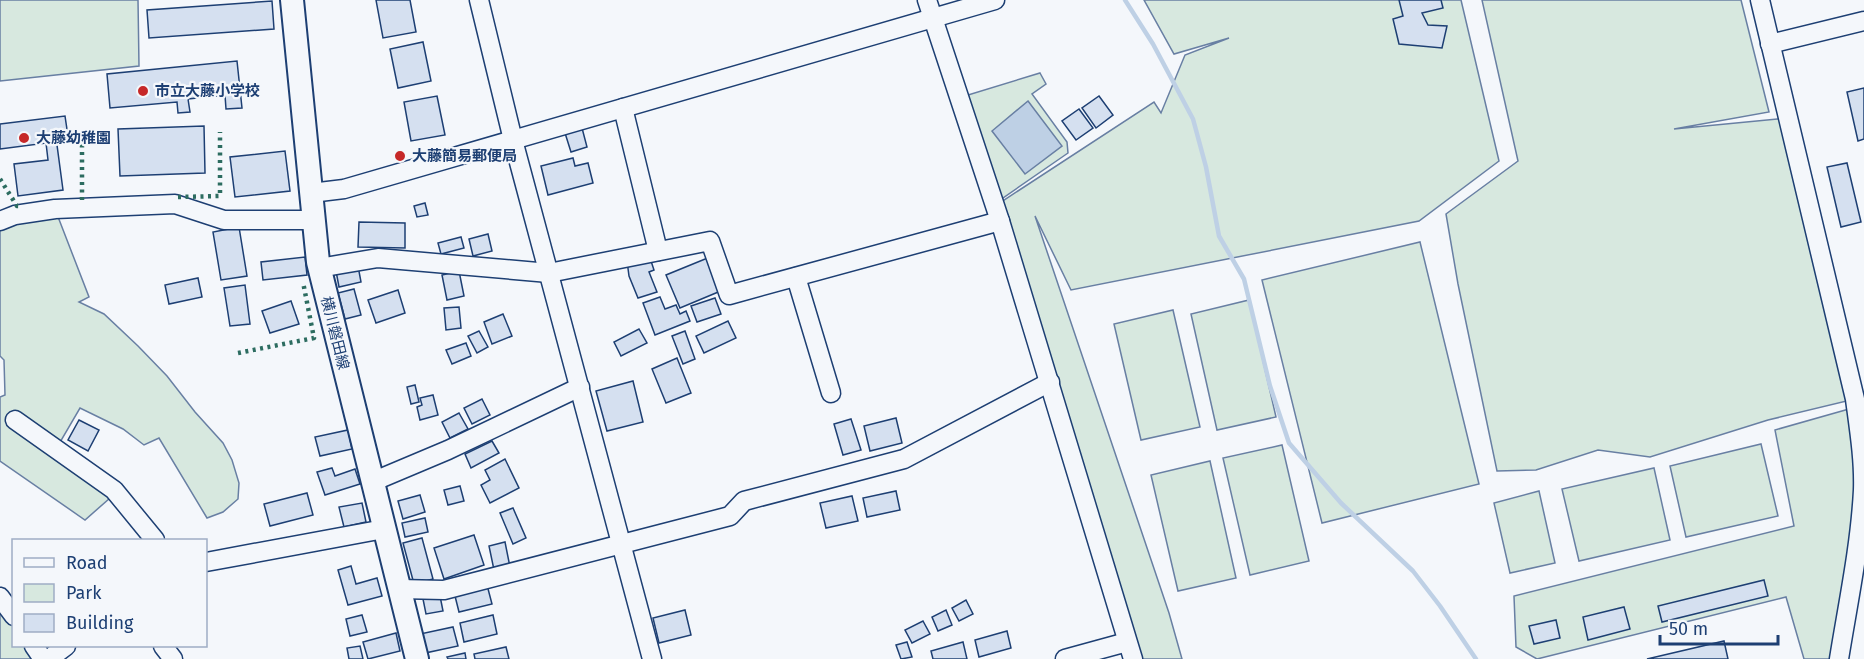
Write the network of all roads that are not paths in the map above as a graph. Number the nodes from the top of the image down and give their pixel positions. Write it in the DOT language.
graph roads {
  1 [pos="291,0"];
  2 [pos="479,0"];
  3 [pos="927,0"];
  4 [pos="995,0"];
  5 [pos="1760,0"];
  6 [pos="934,18"];
  7 [pos="1864,21"];
  8 [pos="1770,44"];
  9 [pos="623,108"];
  10 [pos="513,140"];
  11 [pos="311,193"];
  12 [pos="314,220"];
  13 [pos="0,221"];
  14 [pos="1000,221"];
  15 [pos="658,251"];
  16 [pos="319,268"];
  17 [pos="549,273"];
  18 [pos="796,277"];
  19 [pos="1050,382"];
  20 [pos="580,387"];
  21 [pos="831,393"];
  22 [pos="15,420"];
  23 [pos="372,482"];
  24 [pos="384,530"];
  25 [pos="1862,533"];
  26 [pos="153,539"];
  27 [pos="622,545"];
  28 [pos="207,562"];
  29 [pos="399,589"];
  30 [pos="0,597"];
  31 [pos="12,613"];
  32 [pos="64,647"];
  33 [pos="1130,651"];
  34 [pos="49,659"];
  35 [pos="417,659"];
  36 [pos="652,659"];
  37 [pos="1065,659"];
  38 [pos="1839,659"];
  1 -- 11 [label="main road, 横川磐田線"];
  2 -- 10 [label="street"];
  3 -- 6 [label="street"];
  4 -- 6 [label="street"];
  5 -- 8 [label="street"];
  6 -- 9 [label="street"];
  6 -- 14 [label="street"];
  7 -- 8 [label="street"];
  8 -- 25 [label="street"];
  9 -- 10 [label="street"];
  9 -- 15 [label="street"];
  10 -- 11 [label="street"];
  10 -- 17 [label="street"];
  11 -- 12 [label="main road, 横川磐田線"];
  12 -- 13 [label="street"];
  12 -- 16 [label="main road, 横川磐田線"];
  14 -- 18 [label="street"];
  14 -- 19 [label="street"];
  15 -- 17 [label="street"];
  15 -- 18 [label="street"];
  16 -- 17 [label="street"];
  16 -- 23 [label="main road, 横川磐田線"];
  17 -- 20 [label="street"];
  18 -- 21 [label="street"];
  19 -- 27 [label="street"];
  19 -- 33 [label="street"];
  20 -- 23 [label="street"];
  20 -- 27 [label="street"];
  22 -- 26 [label="street"];
  23 -- 24 [label="main road, 横川磐田線"];
  24 -- 28 [label="street"];
  24 -- 29 [label="main road, 横川磐田線"];
  25 -- 38 [label="street"];
  27 -- 29 [label="street"];
  27 -- 36 [label="street"];
  29 -- 35 [label="main road, 横川磐田線"];
  30 -- 31 [label="street"];
  32 -- 34 [label="street"];
  33 -- 37 [label="street"];
}
